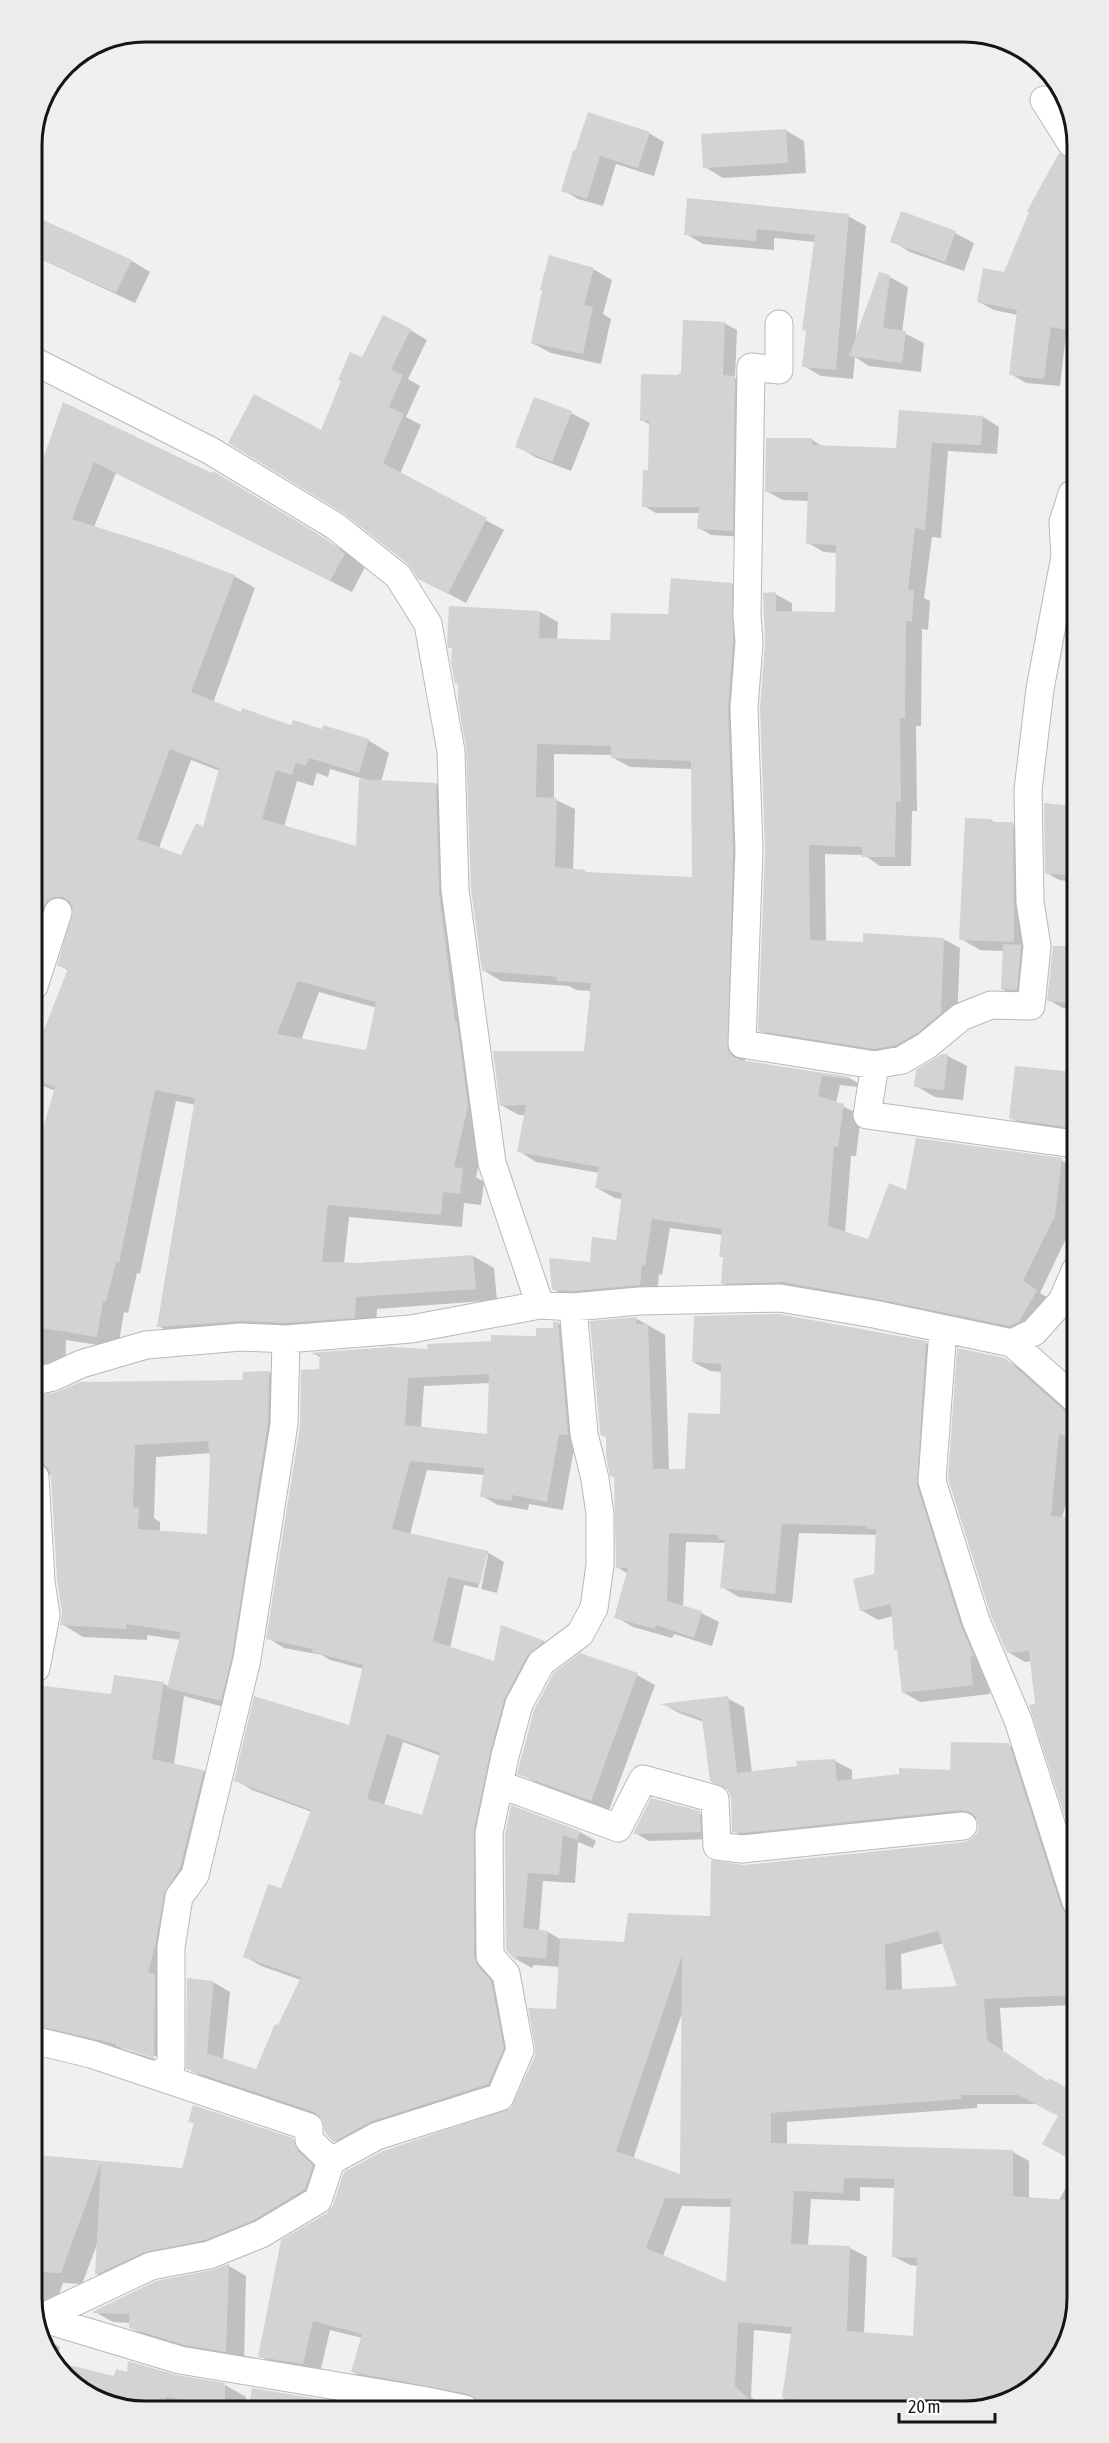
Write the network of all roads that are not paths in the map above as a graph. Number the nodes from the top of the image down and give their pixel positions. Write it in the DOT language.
graph roads {
  1 [pos="1044,100"];
  2 [pos="1066,135"];
  3 [pos="779,324"];
  4 [pos="42,365"];
  5 [pos="1067,534"];
  6 [pos="58,912"];
  7 [pos="42,961"];
  8 [pos="875,1065"];
  9 [pos="1067,1143"];
  10 [pos="1067,1289"];
  11 [pos="540,1305"];
  12 [pos="573,1307"];
  13 [pos="943,1329"];
  14 [pos="286,1339"];
  15 [pos="1012,1343"];
  16 [pos="42,1379"];
  17 [pos="1067,1392"];
  18 [pos="42,1589"];
  19 [pos="42,1636"];
  20 [pos="499,1784"];
  21 [pos="963,1826"];
  22 [pos="1067,1874"];
  23 [pos="42,2042"];
  24 [pos="157,2075"];
  25 [pos="331,2161"];
  26 [pos="44,2315"];
  27 [pos="44,2319"];
  28 [pos="427,2401"];
  1 -- 2 [label="street"];
  3 -- 8 [label="street"];
  4 -- 11 [label="street"];
  5 -- 8 [label="street"];
  6 -- 7 [label="street"];
  8 -- 9 [label="street"];
  10 -- 15 [label="street"];
  11 -- 12 [label="street"];
  11 -- 14 [label="street"];
  12 -- 13 [label="street"];
  12 -- 20 [label="street"];
  13 -- 15 [label="street"];
  13 -- 22 [label="street"];
  14 -- 16 [label="street"];
  14 -- 24 [label="street"];
  15 -- 17 [label="street"];
  18 -- 19 [label="street"];
  20 -- 21 [label="street"];
  20 -- 25 [label="street"];
  23 -- 24 [label="street"];
  24 -- 25 [label="street"];
  25 -- 26 [label="street"];
  27 -- 28 [label="street"];
}
